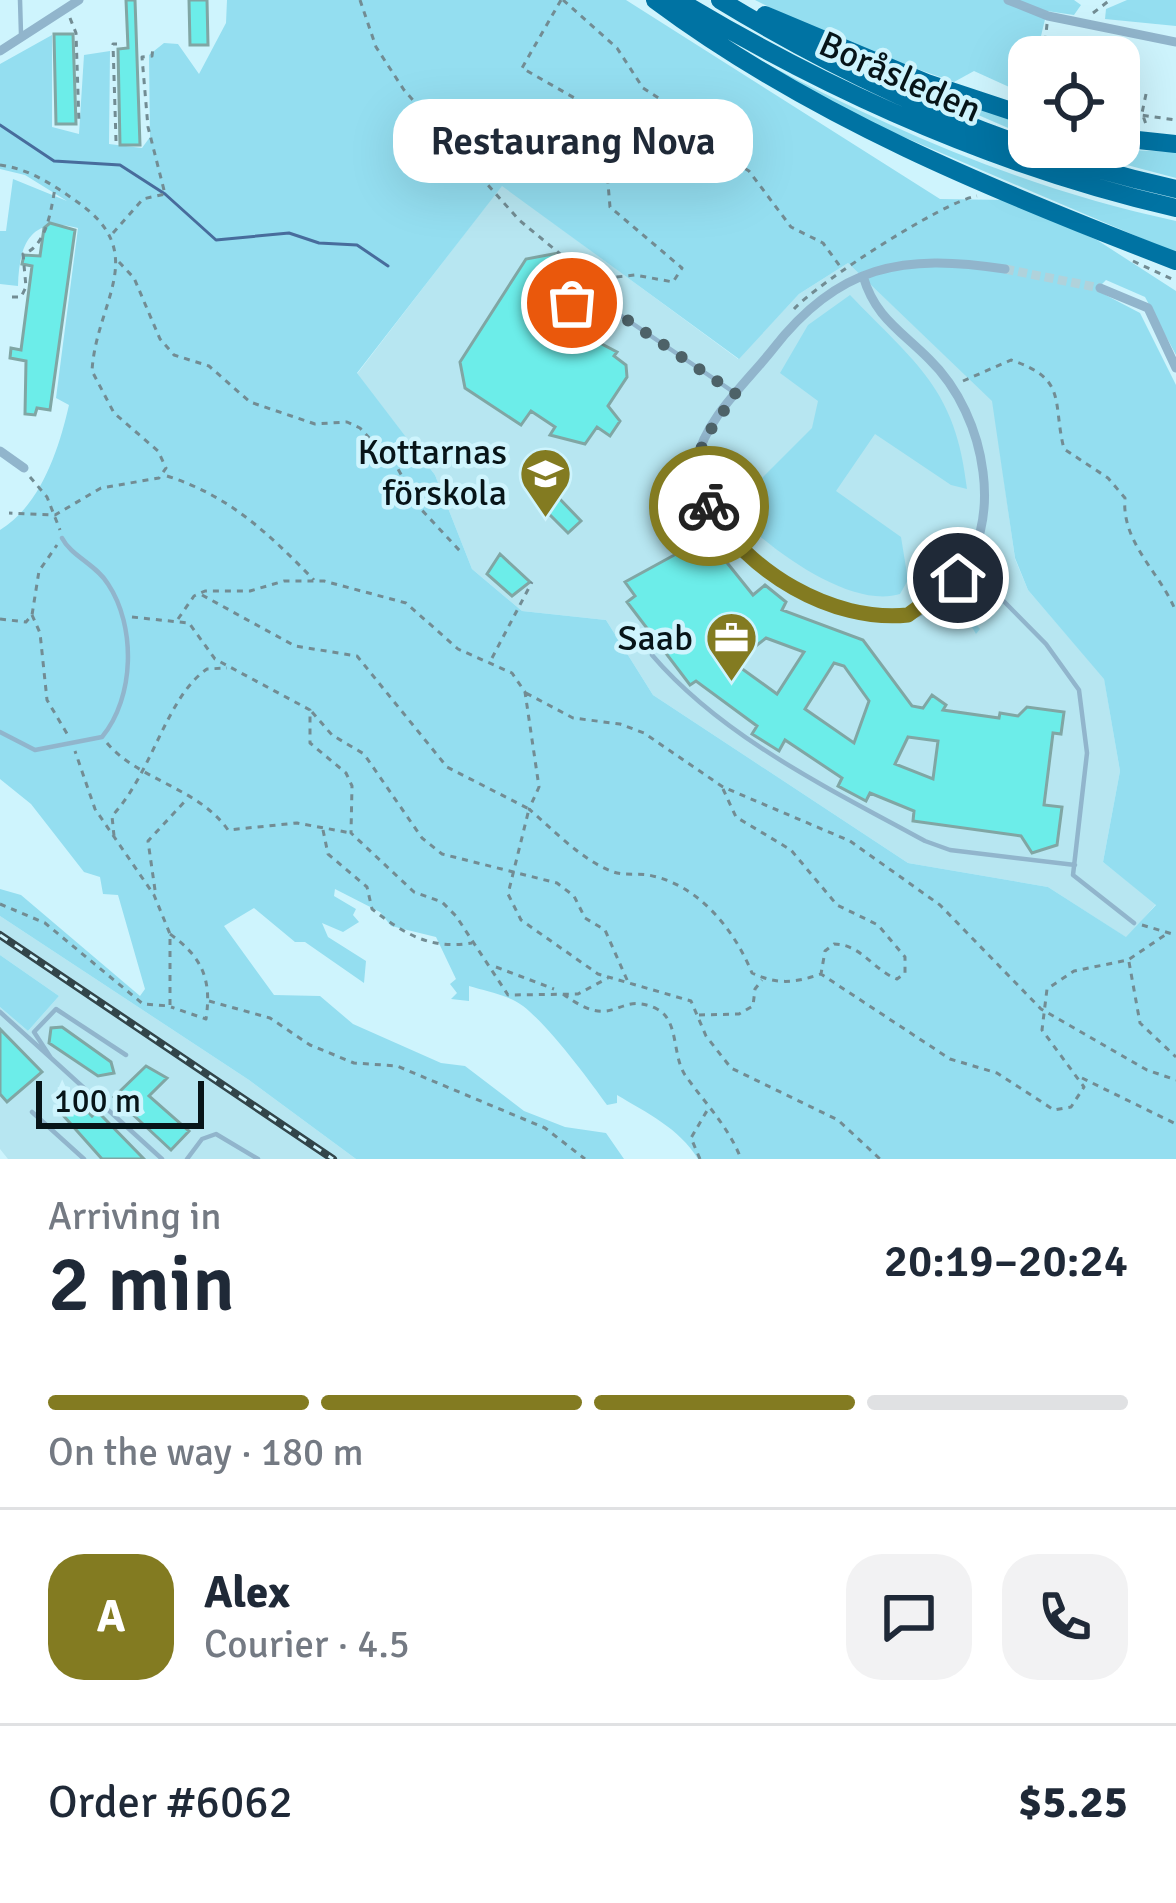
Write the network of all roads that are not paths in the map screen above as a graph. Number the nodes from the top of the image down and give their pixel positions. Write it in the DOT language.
graph roads {
  1 [pos="20,0"];
  2 [pos="79,0"];
  3 [pos="655,0"];
  4 [pos="678,0"];
  5 [pos="720,0"];
  6 [pos="731,0"];
  7 [pos="1007,0"];
  8 [pos="22,40"];
  9 [pos="1176,42"];
  10 [pos="0,51"];
  11 [pos="1008,110"];
  12 [pos="1140,140"];
  13 [pos="1176,144"];
  14 [pos="1176,189"];
  15 [pos="1176,208"];
  16 [pos="1176,262"];
  17 [pos="1006,269"];
  18 [pos="863,276"];
  19 [pos="1100,288"];
  20 [pos="592,296"];
  21 [pos="1176,368"];
  22 [pos="736,394"];
  23 [pos="0,451"];
  24 [pos="24,468"];
  25 [pos="62,538"];
  26 [pos="968,565"];
  27 [pos="652,655"];
  28 [pos="0,732"];
  29 [pos="1075,865"];
  30 [pos="1134,923"];
  31 [pos="0,1012"];
  32 [pos="126,1055"];
  33 [pos="51,1058"];
  34 [pos="32,1112"];
  35 [pos="84,1159"];
  36 [pos="162,1159"];
  37 [pos="187,1159"];
  38 [pos="258,1159"];
  1 -- 8 [label="lane"];
  2 -- 8 [label="street"];
  3 -- 16 [label="highway"];
  4 -- 15 [label="highway, Boråsleden"];
  5 -- 14 [label="highway, Boråsleden"];
  6 -- 11 [label="highway"];
  7 -- 9 [label="street"];
  8 -- 10 [label="street"];
  12 -- 13 [label="highway"];
  17 -- 18 [label="street"];
  18 -- 22 [label="street"];
  18 -- 26 [label="street"];
  19 -- 21 [label="street"];
  20 -- 20 [label="lane"];
  20 -- 22 [label="lane"];
  22 -- 26 [label="street"];
  23 -- 24 [label="street"];
  25 -- 28 [label="lane"];
  26 -- 29 [label="lane"];
  27 -- 29 [label="lane"];
  29 -- 30 [label="lane"];
  31 -- 33 [label="lane"];
  32 -- 33 [label="lane"];
  33 -- 36 [label="lane"];
  34 -- 35 [label="lane"];
  37 -- 38 [label="lane"];
}
